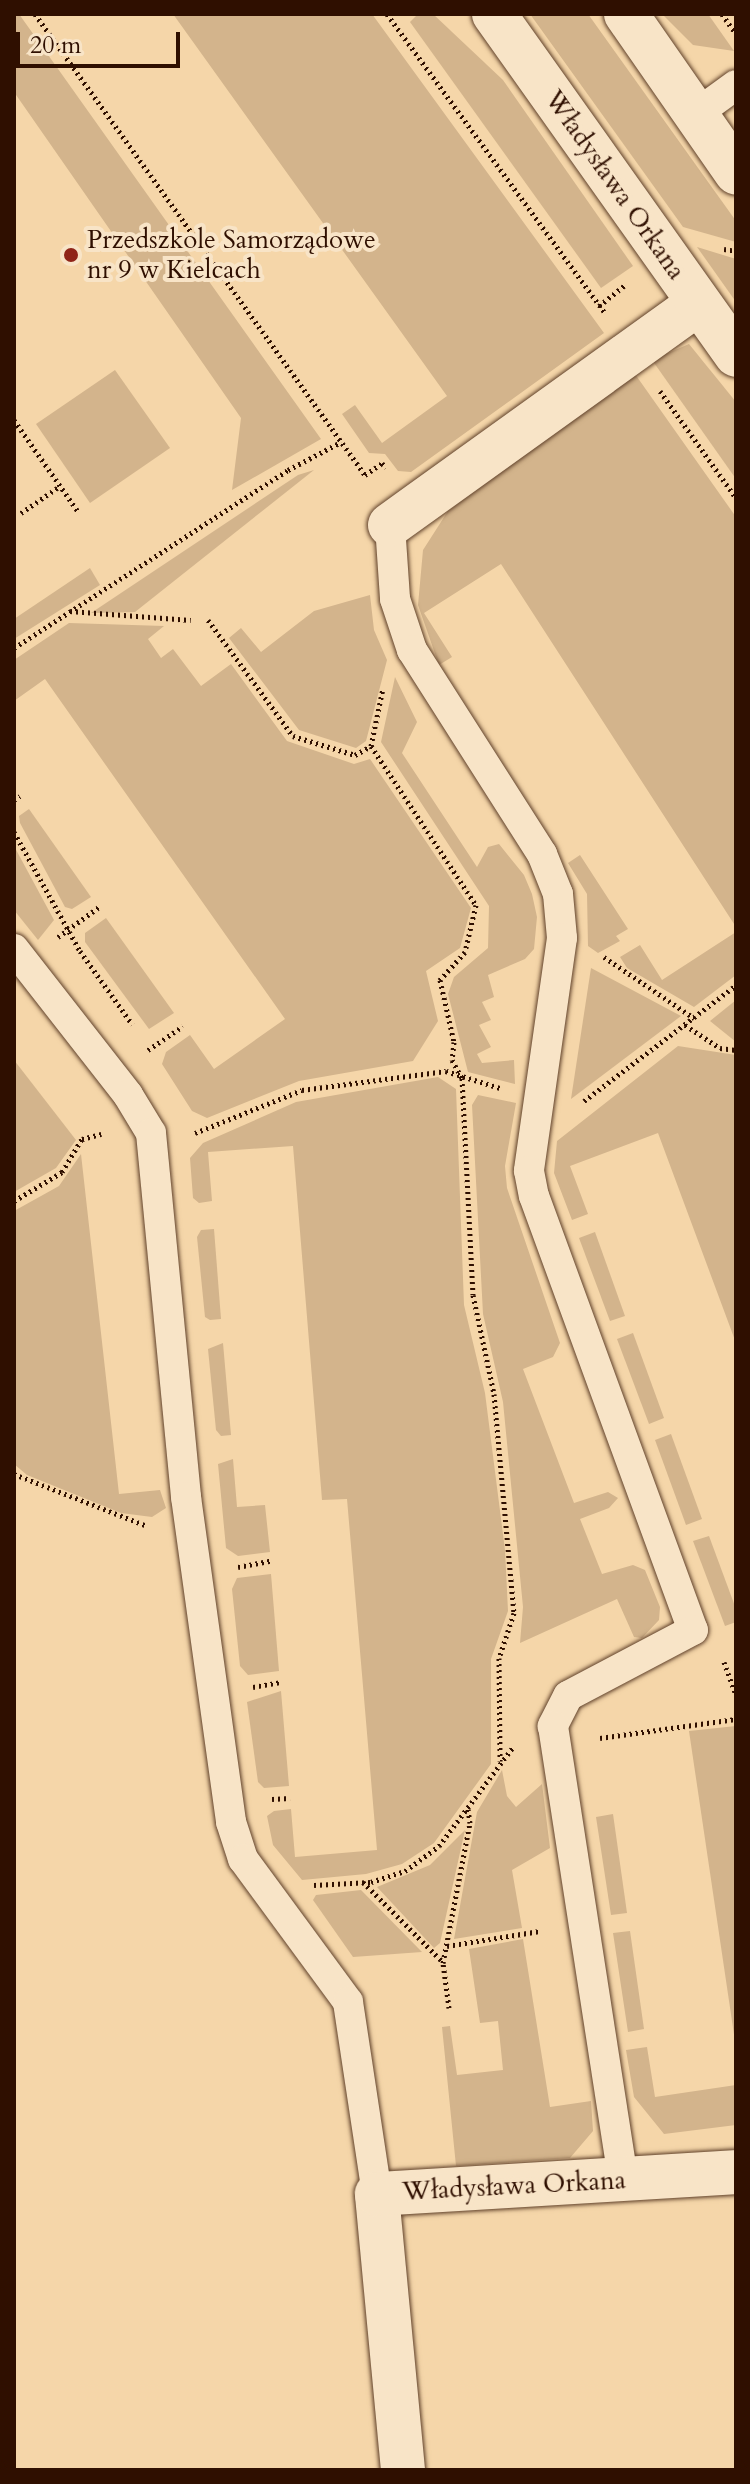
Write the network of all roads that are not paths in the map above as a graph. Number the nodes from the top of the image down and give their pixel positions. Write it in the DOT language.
graph roads {
  1 [pos="494,14"];
  2 [pos="626,14"];
  3 [pos="736,85"];
  4 [pos="696,114"];
  5 [pos="736,172"];
  6 [pos="699,303"];
  7 [pos="736,355"];
  8 [pos="390,525"];
  9 [pos="14,949"];
  10 [pos="736,2172"];
  11 [pos="623,2180"];
  12 [pos="377,2194"];
  13 [pos="403,2470"];
  1 -- 6 [label="street, Władysława Orkana"];
  2 -- 4 [label="street"];
  3 -- 4 [label="lane"];
  4 -- 5 [label="street"];
  6 -- 7 [label="street, Władysława Orkana"];
  6 -- 8 [label="street"];
  8 -- 11 [label="lane"];
  9 -- 12 [label="lane"];
  10 -- 11 [label="street, Władysława Orkana"];
  11 -- 12 [label="street, Władysława Orkana"];
  12 -- 13 [label="street, Władysława Orkana"];
}
